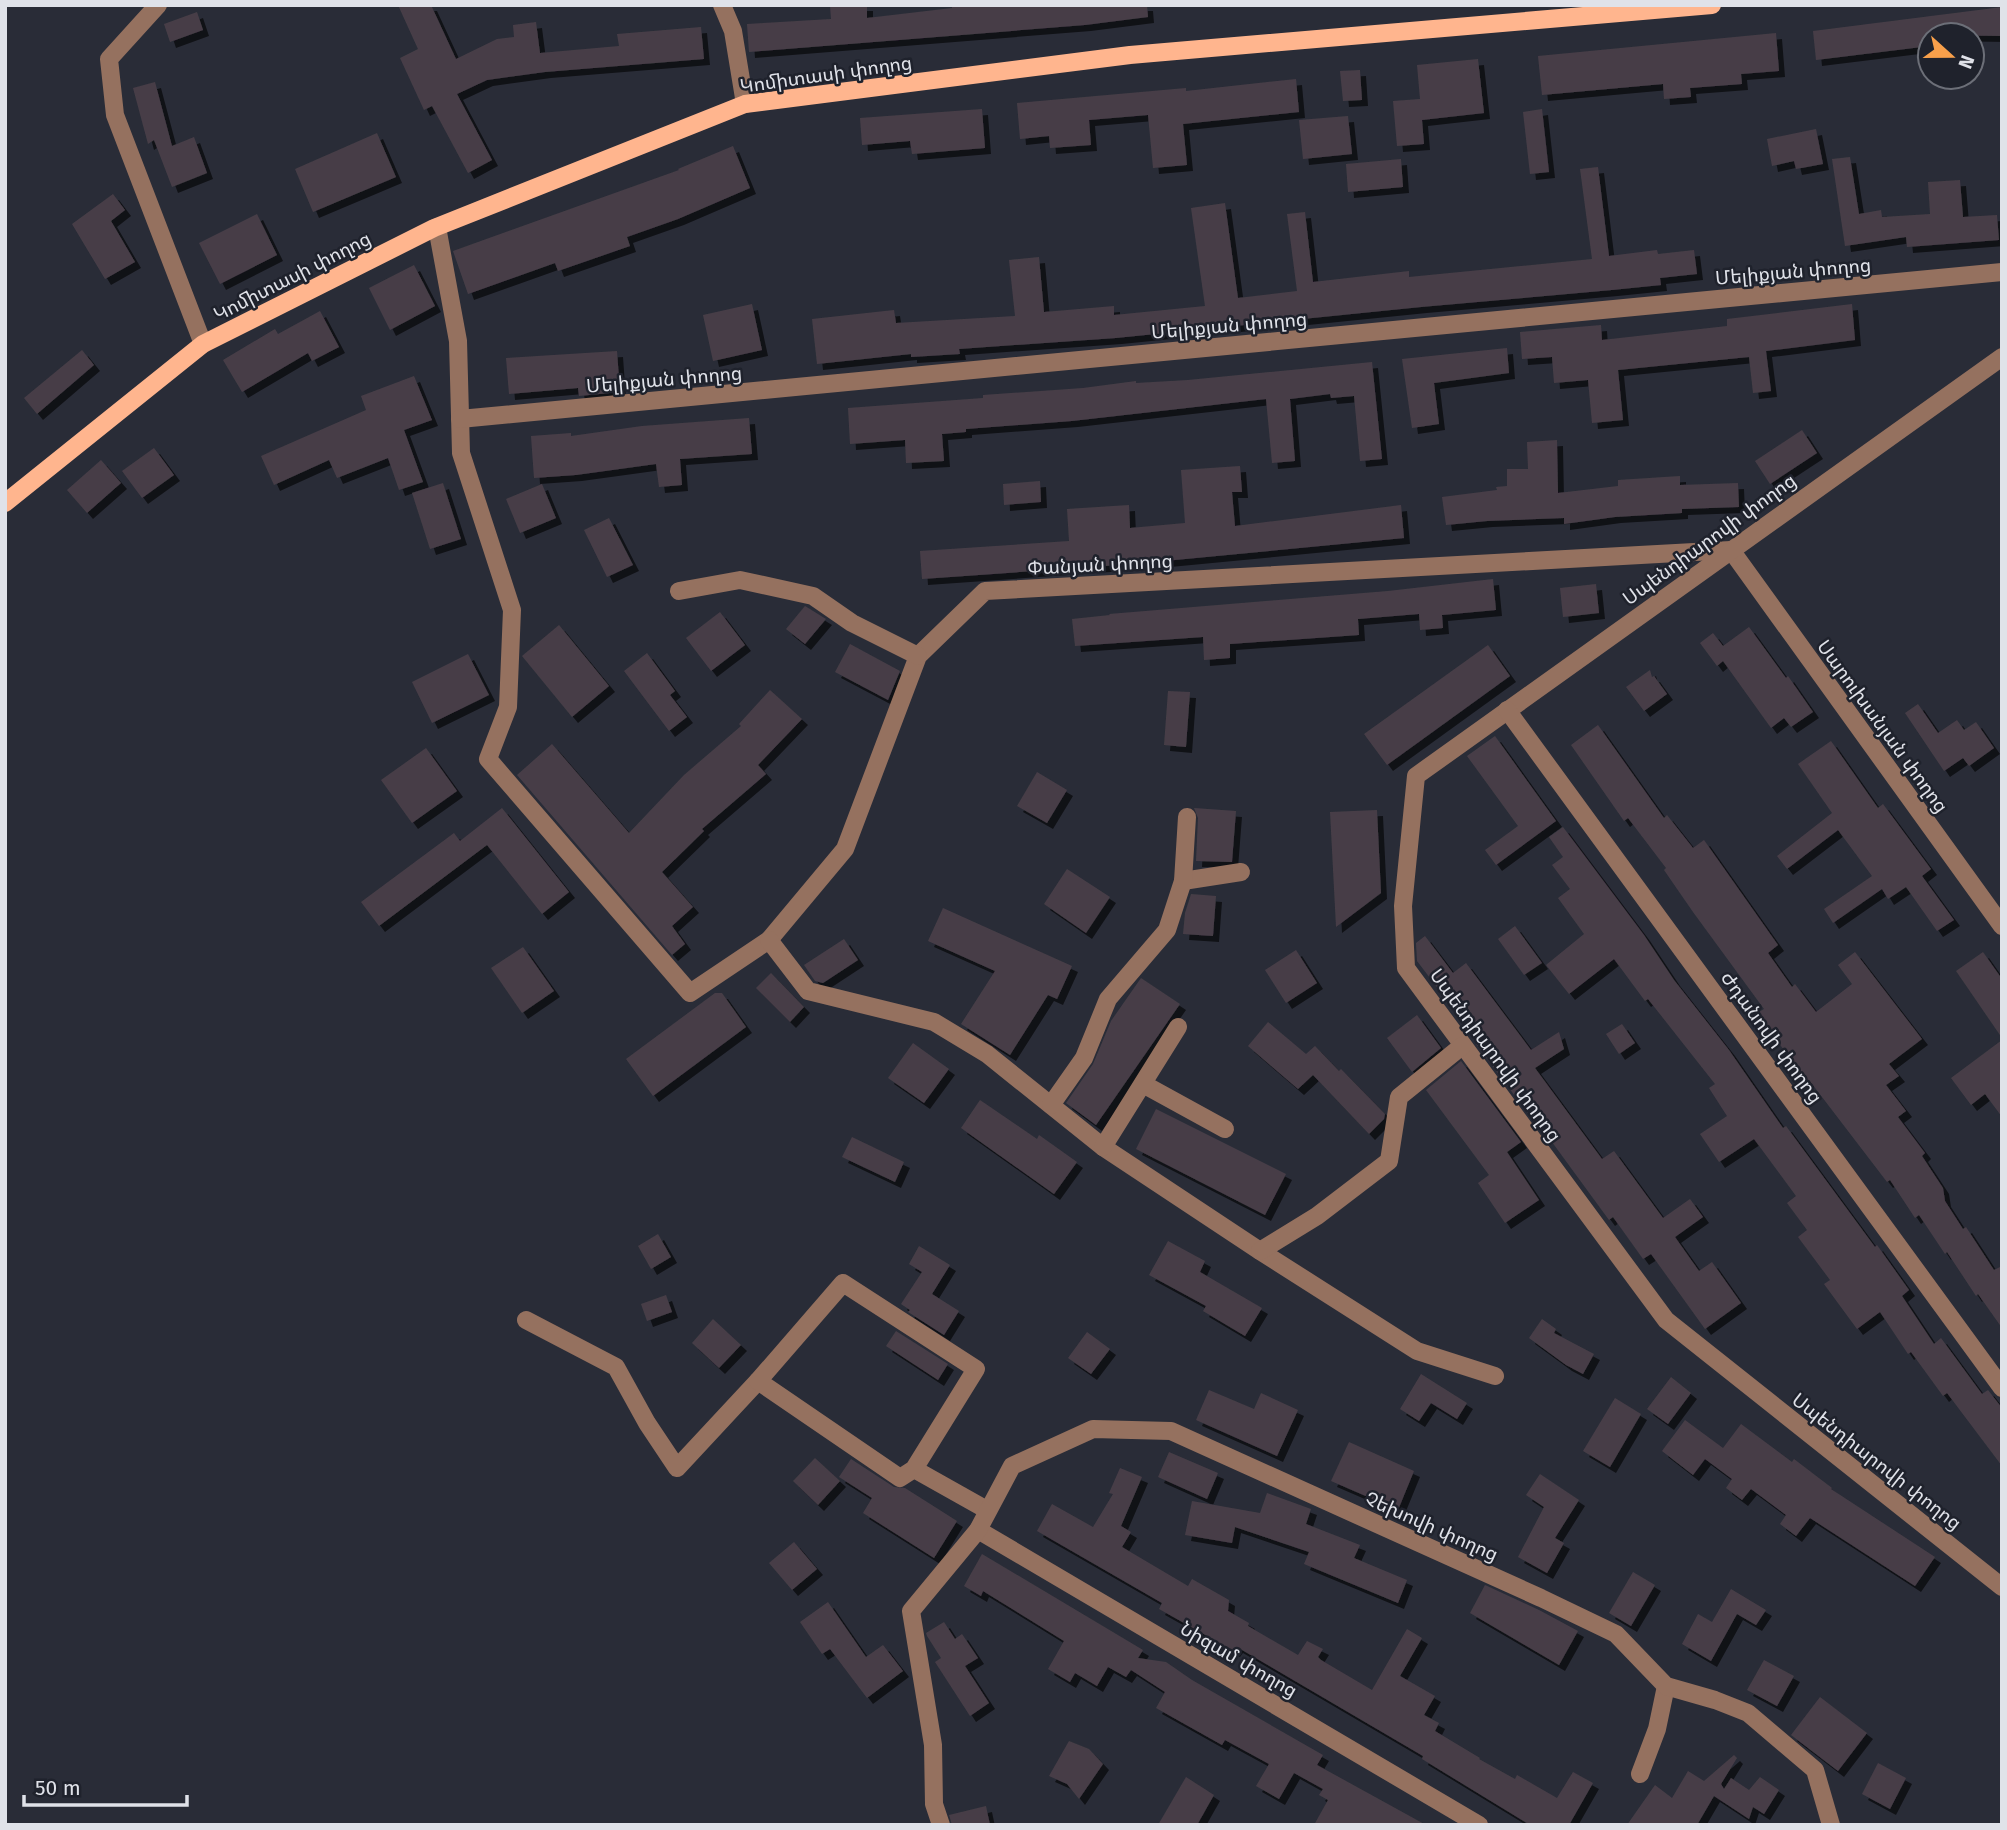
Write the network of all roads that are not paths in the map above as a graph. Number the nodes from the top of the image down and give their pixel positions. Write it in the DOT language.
graph roads {
  1 [pos="158,5"];
  2 [pos="722,5"];
  3 [pos="1712,5"];
  4 [pos="744,104"];
  5 [pos="437,227"];
  6 [pos="2002,272"];
  7 [pos="202,344"];
  8 [pos="2002,357"];
  9 [pos="460,419"];
  10 [pos="5,503"];
  11 [pos="1731,550"];
  12 [pos="679,591"];
  13 [pos="918,656"];
  14 [pos="1507,709"];
  15 [pos="1186,817"];
  16 [pos="1241,872"];
  17 [pos="1183,881"];
  18 [pos="2002,926"];
  19 [pos="769,940"];
  20 [pos="1178,1027"];
  21 [pos="1462,1046"];
  22 [pos="1143,1084"];
  23 [pos="1051,1105"];
  24 [pos="1225,1129"];
  25 [pos="1103,1147"];
  26 [pos="1261,1251"];
  27 [pos="526,1320"];
  28 [pos="1495,1376"];
  29 [pos="758,1381"];
  30 [pos="2002,1388"];
  31 [pos="914,1469"];
  32 [pos="986,1510"];
  33 [pos="978,1530"];
  34 [pos="2001,1586"];
  35 [pos="1666,1686"];
  36 [pos="1640,1774"];
  37 [pos="941,1825"];
  38 [pos="1479,1825"];
  39 [pos="1831,1825"];
  1 -- 7 [label="street"];
  2 -- 4 [label="street"];
  3 -- 4 [label="main road, Կոմիտասի փողոց"];
  4 -- 5 [label="main road, Կոմիտասի փողոց"];
  5 -- 7 [label="main road, Կոմիտասի փողոց"];
  5 -- 9 [label="street"];
  6 -- 9 [label="street, Մելիքյան փողոց"];
  7 -- 10 [label="main road, Կոմիտասի փողոց"];
  8 -- 11 [label="street, Սպենդիարովի փողոց"];
  9 -- 19 [label="street, Փանյան փողոց"];
  11 -- 13 [label="street, Փանյան փողոց"];
  11 -- 14 [label="street, Սպենդիարովի փողոց"];
  11 -- 18 [label="street, Սարուխանյան փողոց"];
  12 -- 13 [label="street"];
  13 -- 19 [label="street, Փանյան փողոց"];
  14 -- 21 [label="street, Սպենդիարովի փողոց"];
  14 -- 30 [label="street, Ժդանովի փողոց"];
  15 -- 17 [label="street"];
  16 -- 17 [label="street"];
  17 -- 23 [label="street"];
  19 -- 23 [label="street"];
  20 -- 22 [label="street"];
  21 -- 26 [label="street"];
  21 -- 34 [label="street, Սպենդիարովի փողոց"];
  22 -- 24 [label="street"];
  22 -- 25 [label="street"];
  23 -- 25 [label="street"];
  25 -- 26 [label="street"];
  26 -- 28 [label="street"];
  27 -- 29 [label="street"];
  29 -- 31 [label="street"];
  29 -- 31 [label="street"];
  31 -- 32 [label="street"];
  32 -- 33 [label="street, Չեխովի փողոց"];
  32 -- 35 [label="street, Չեխովի փողոց"];
  33 -- 37 [label="street, Չեխովի փողոց"];
  33 -- 38 [label="street, Նիզամ փողոց"];
  35 -- 36 [label="street"];
  35 -- 39 [label="street"];
}
